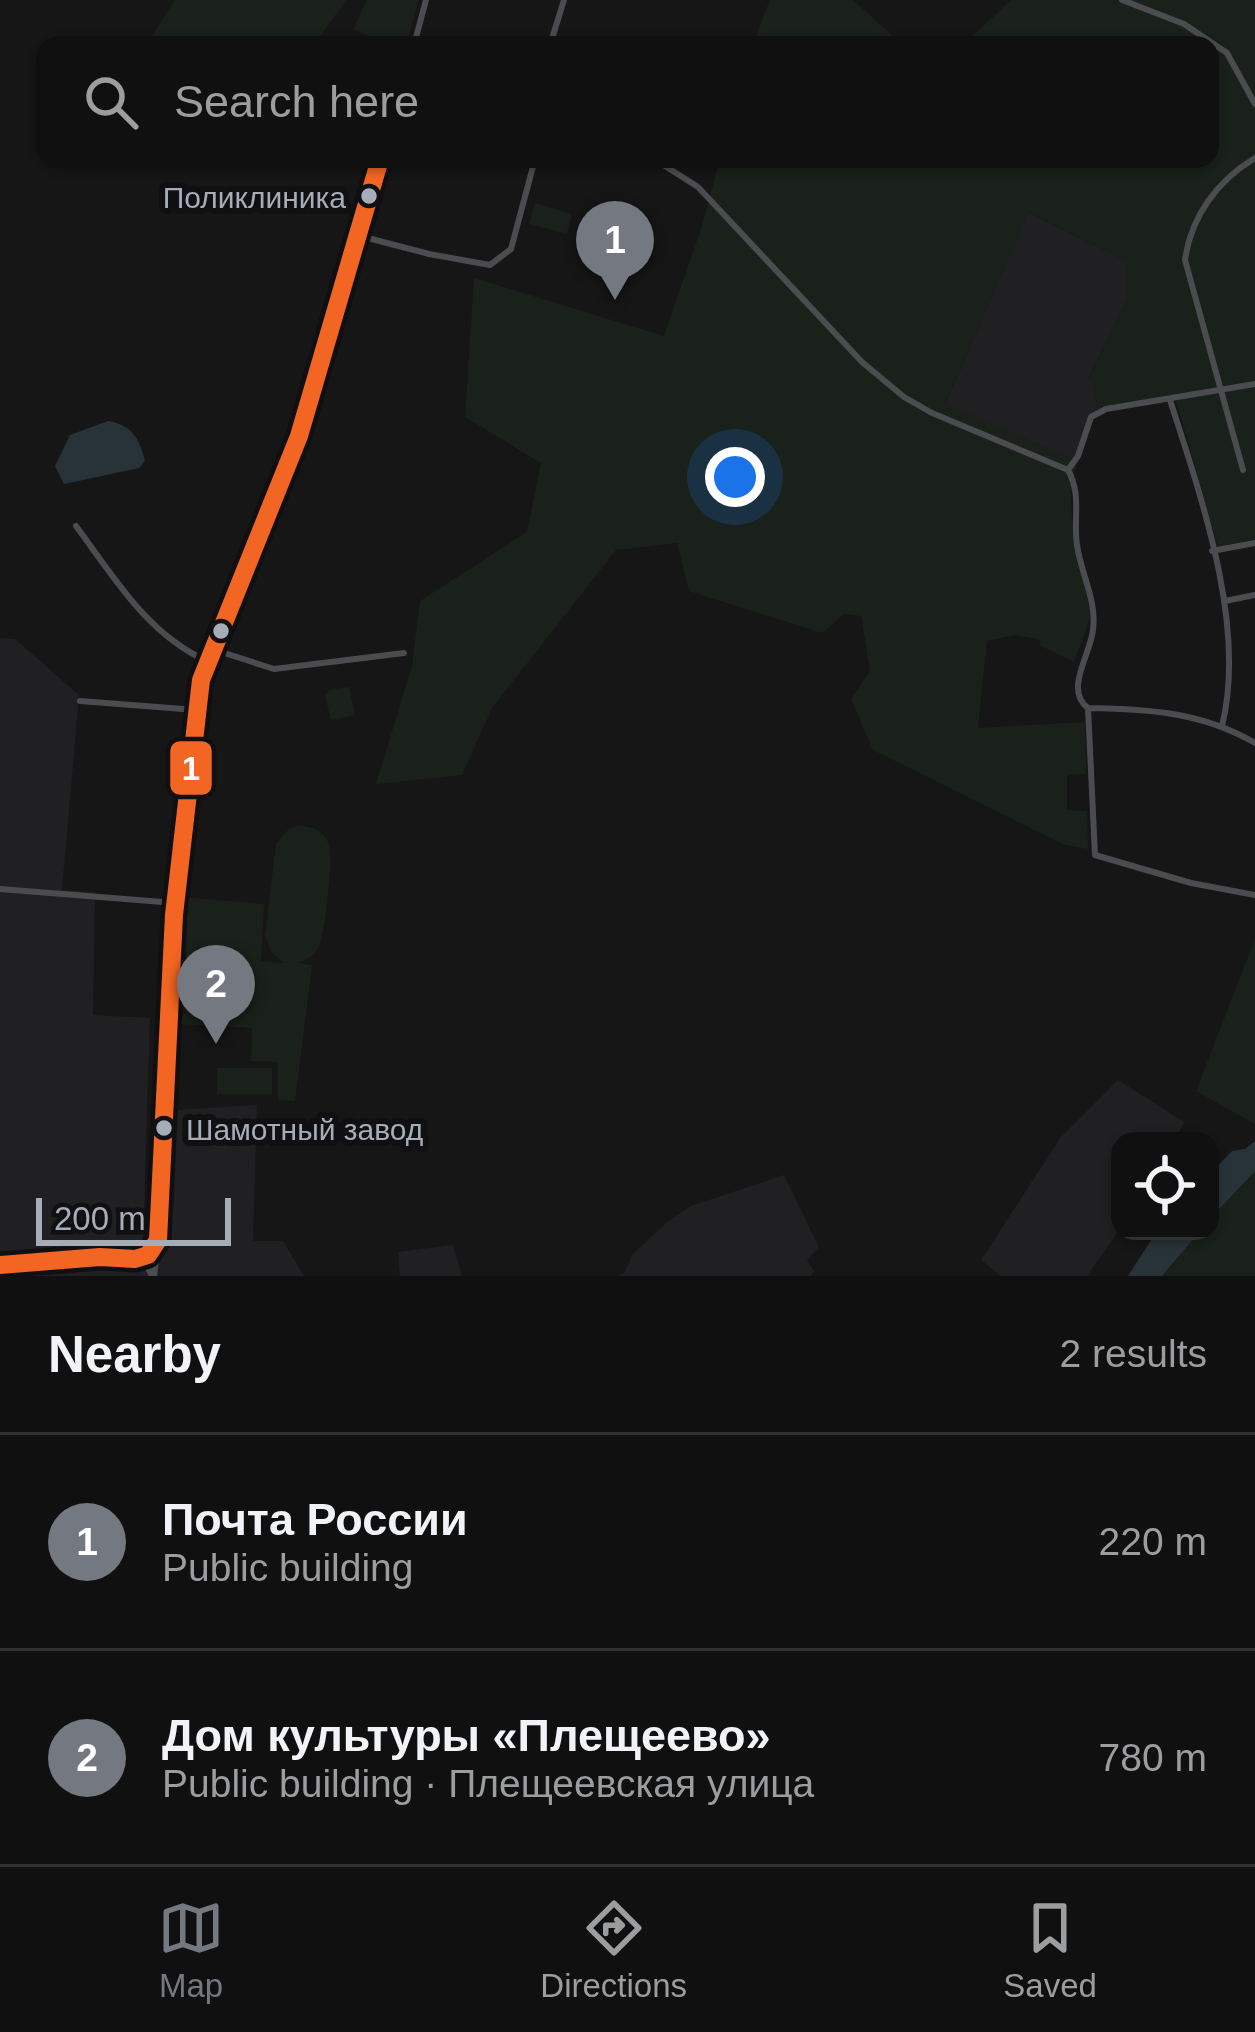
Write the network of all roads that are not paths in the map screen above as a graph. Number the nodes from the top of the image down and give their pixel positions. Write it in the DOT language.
graph roads {
  1 [pos="426,0"];
  2 [pos="564,0"];
  3 [pos="1122,0"];
  4 [pos="416,36"];
  5 [pos="553,36"];
  6 [pos="1202,36"];
  7 [pos="1219,48"];
  8 [pos="1255,104"];
  9 [pos="1254,161"];
  10 [pos="378,168"];
  11 [pos="533,168"];
  12 [pos="668,168"];
  13 [pos="360,236"];
  14 [pos="1255,384"];
  15 [pos="1222,390"];
  16 [pos="1170,400"];
  17 [pos="1068,470"];
  18 [pos="1243,470"];
  19 [pos="76,526"];
  20 [pos="1255,544"];
  21 [pos="1212,551"];
  22 [pos="1255,595"];
  23 [pos="1225,601"];
  24 [pos="212,649"];
  25 [pos="404,653"];
  26 [pos="207,661"];
  27 [pos="80,701"];
  28 [pos="1088,708"];
  29 [pos="196,710"];
  30 [pos="1222,726"];
  31 [pos="1255,743"];
  32 [pos="0,889"];
  33 [pos="1255,895"];
  34 [pos="175,903"];
  35 [pos="158,1240"];
  36 [pos="135,1259"];
  37 [pos="0,1265"];
  38 [pos="153,1276"];
  1 -- 4 [label="street"];
  2 -- 5 [label="street"];
  3 -- 6 [label="street"];
  7 -- 8 [label="street"];
  9 -- 15 [label="street"];
  10 -- 13 [label="street"];
  11 -- 13 [label="street"];
  12 -- 17 [label="street"];
  13 -- 24 [label="street"];
  14 -- 15 [label="street"];
  15 -- 16 [label="street"];
  15 -- 18 [label="street"];
  16 -- 17 [label="street"];
  16 -- 21 [label="street"];
  17 -- 28 [label="street"];
  19 -- 26 [label="street"];
  20 -- 21 [label="street"];
  21 -- 23 [label="street"];
  22 -- 23 [label="street"];
  23 -- 30 [label="street"];
  24 -- 25 [label="street"];
  24 -- 26 [label="street"];
  26 -- 29 [label="street"];
  27 -- 29 [label="street"];
  28 -- 30 [label="street"];
  28 -- 33 [label="street"];
  29 -- 34 [label="street"];
  30 -- 31 [label="street"];
  32 -- 34 [label="street"];
  34 -- 35 [label="street"];
  35 -- 36 [label="street"];
  35 -- 38 [label="street"];
  36 -- 37 [label="street"];
  36 -- 38 [label="street"];
}
